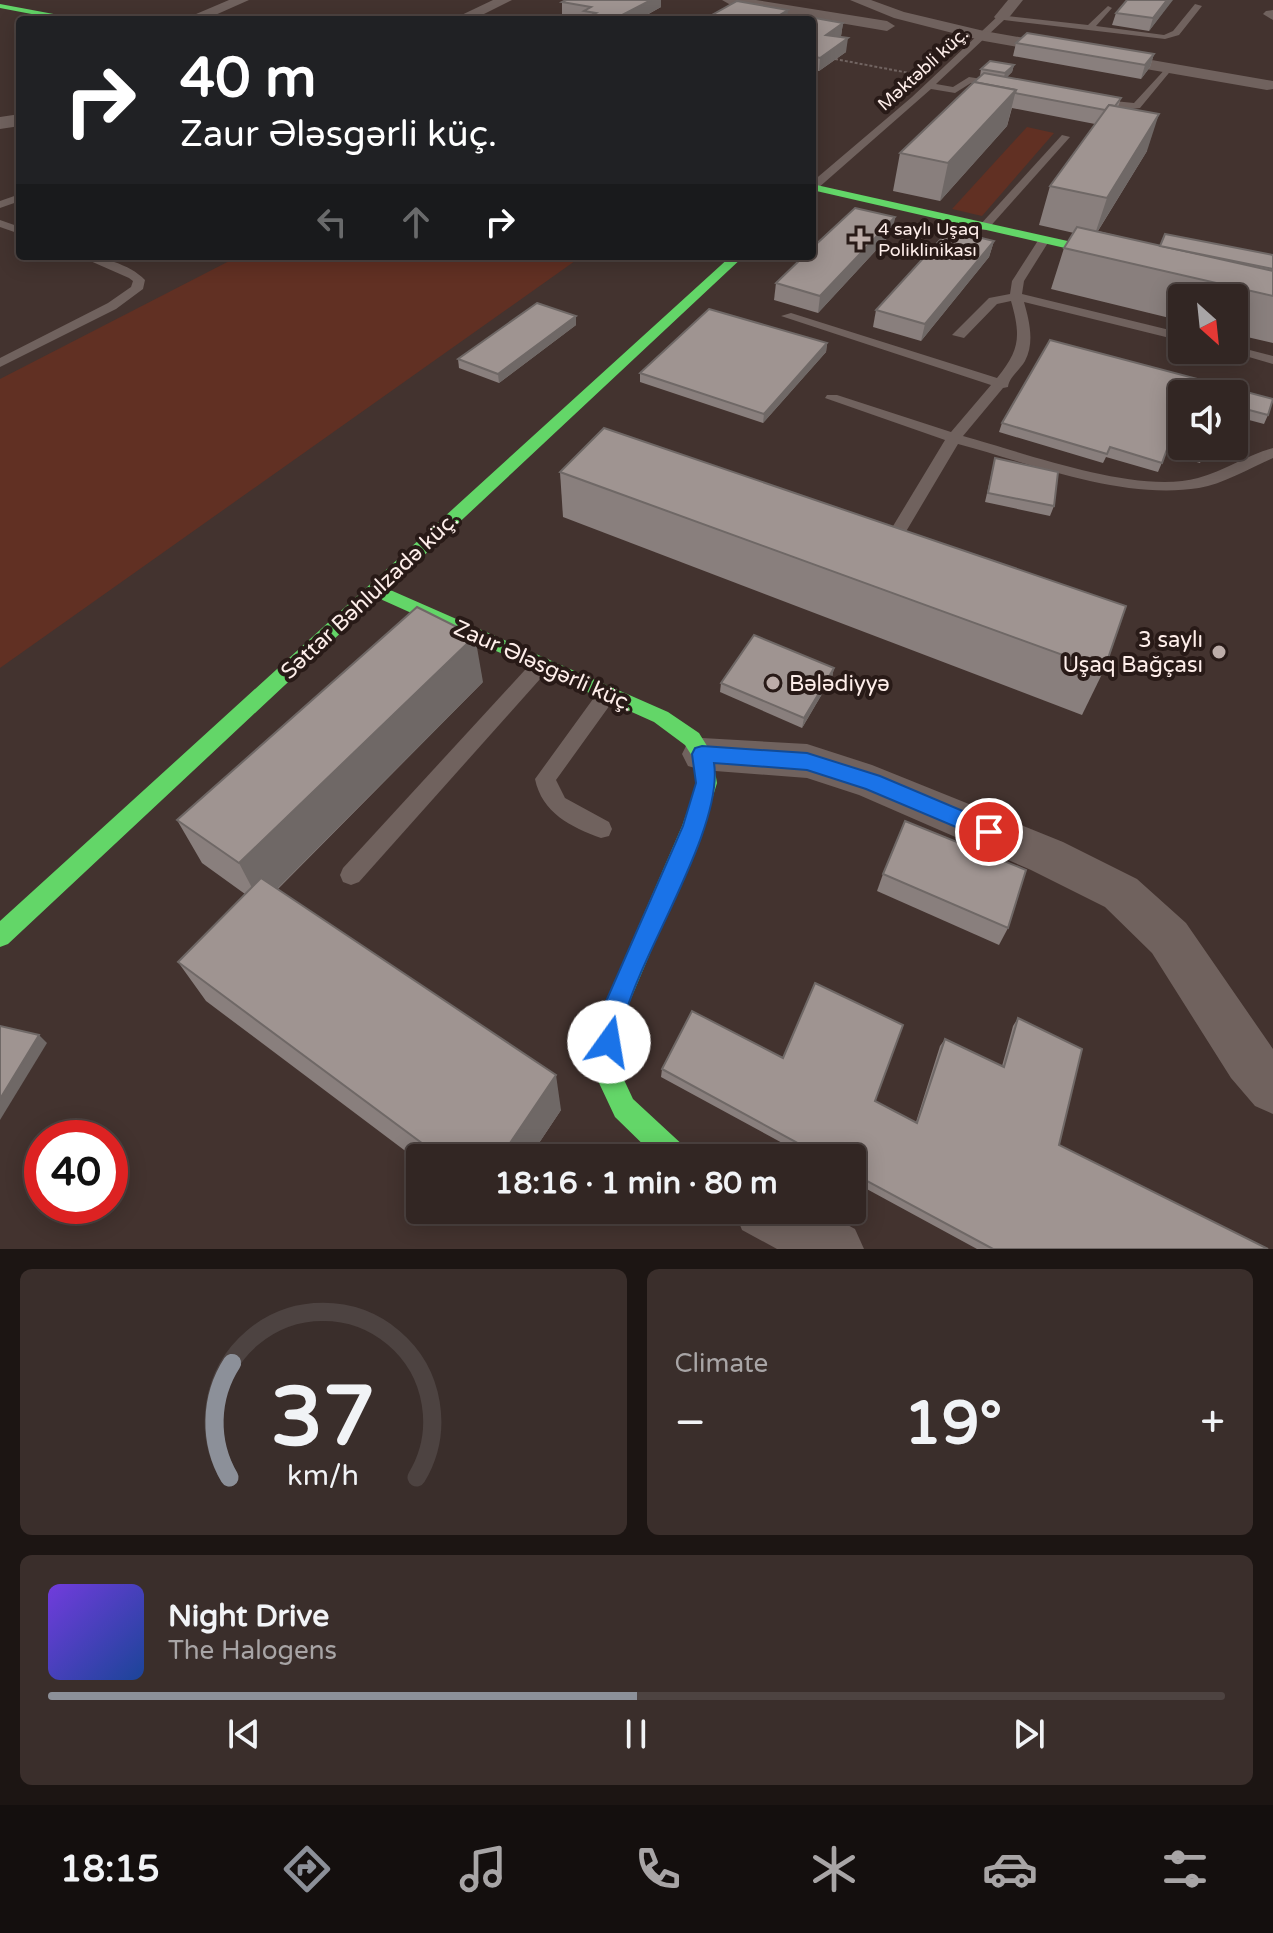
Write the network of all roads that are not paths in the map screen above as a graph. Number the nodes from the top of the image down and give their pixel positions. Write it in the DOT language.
graph roads {
  1 [pos="242,0"];
  2 [pos="505,0"];
  3 [pos="729,0"];
  4 [pos="857,0"];
  5 [pos="1016,0"];
  6 [pos="0,6"];
  7 [pos="1198,6"];
  8 [pos="1108,8"];
  9 [pos="54,16"];
  10 [pos="200,16"];
  11 [pos="469,16"];
  12 [pos="1002,17"];
  13 [pos="1090,28"];
  14 [pos="984,36"];
  15 [pos="1169,68"];
  16 [pos="934,82"];
  17 [pos="1267,85"];
  18 [pos="1006,86"];
  19 [pos="1078,99"];
  20 [pos="1065,137"];
  21 [pos="816,184"];
  22 [pos="816,188"];
  23 [pos="983,228"];
  24 [pos="1043,241"];
  25 [pos="107,260"];
  26 [pos="734,260"];
  27 [pos="1151,263"];
  28 [pos="1016,296"];
  29 [pos="787,316"];
  30 [pos="1168,334"];
  31 [pos="959,335"];
  32 [pos="1248,354"];
  33 [pos="1273,360"];
  34 [pos="0,363"];
  35 [pos="1003,384"];
  36 [pos="832,398"];
  37 [pos="954,438"];
  38 [pos="1273,453"];
  39 [pos="892,541"];
  40 [pos="375,590"];
  41 [pos="542,664"];
  42 [pos="608,693"];
  43 [pos="702,754"];
  44 [pos="601,829"];
  45 [pos="351,875"];
  46 [pos="0,936"];
  47 [pos="1273,1088"];
  48 [pos="661,1144"];
  49 [pos="788,1224"];
  50 [pos="835,1249"];
  1 -- 10 [label="street"];
  2 -- 11 [label="street"];
  3 -- 14 [label="street"];
  4 -- 14 [label="street"];
  5 -- 12 [label="street"];
  6 -- 9 [label="street"];
  7 -- 13 [label="lane"];
  8 -- 13 [label="lane"];
  12 -- 13 [label="lane"];
  12 -- 14 [label="lane, Məktəbli küç."];
  14 -- 15 [label="street"];
  14 -- 16 [label="lane, Məktəbli küç."];
  15 -- 17 [label="street"];
  15 -- 19 [label="lane"];
  16 -- 18 [label="lane"];
  16 -- 21 [label="lane, Məktəbli küç."];
  20 -- 23 [label="lane"];
  22 -- 23 [label="street"];
  23 -- 24 [label="street"];
  24 -- 27 [label="street"];
  24 -- 28 [label="lane"];
  25 -- 34 [label="lane"];
  26 -- 40 [label="street, Səttar Bəhlulzadə küç."];
  28 -- 30 [label="lane"];
  28 -- 31 [label="lane"];
  28 -- 35 [label="lane"];
  29 -- 35 [label="lane"];
  32 -- 33 [label="lane"];
  35 -- 37 [label="lane"];
  36 -- 37 [label="lane"];
  37 -- 38 [label="lane"];
  37 -- 39 [label="lane"];
  40 -- 41 [label="street, Zaur Ələsgərli küç."];
  40 -- 46 [label="street, Səttar Bəhlulzadə küç."];
  41 -- 42 [label="street, Zaur Ələsgərli küç."];
  41 -- 45 [label="lane"];
  42 -- 43 [label="street, Zaur Ələsgərli küç."];
  42 -- 44 [label="lane"];
  43 -- 47 [label="street"];
  43 -- 48 [label="street"];
  49 -- 50 [label="street"];
}
